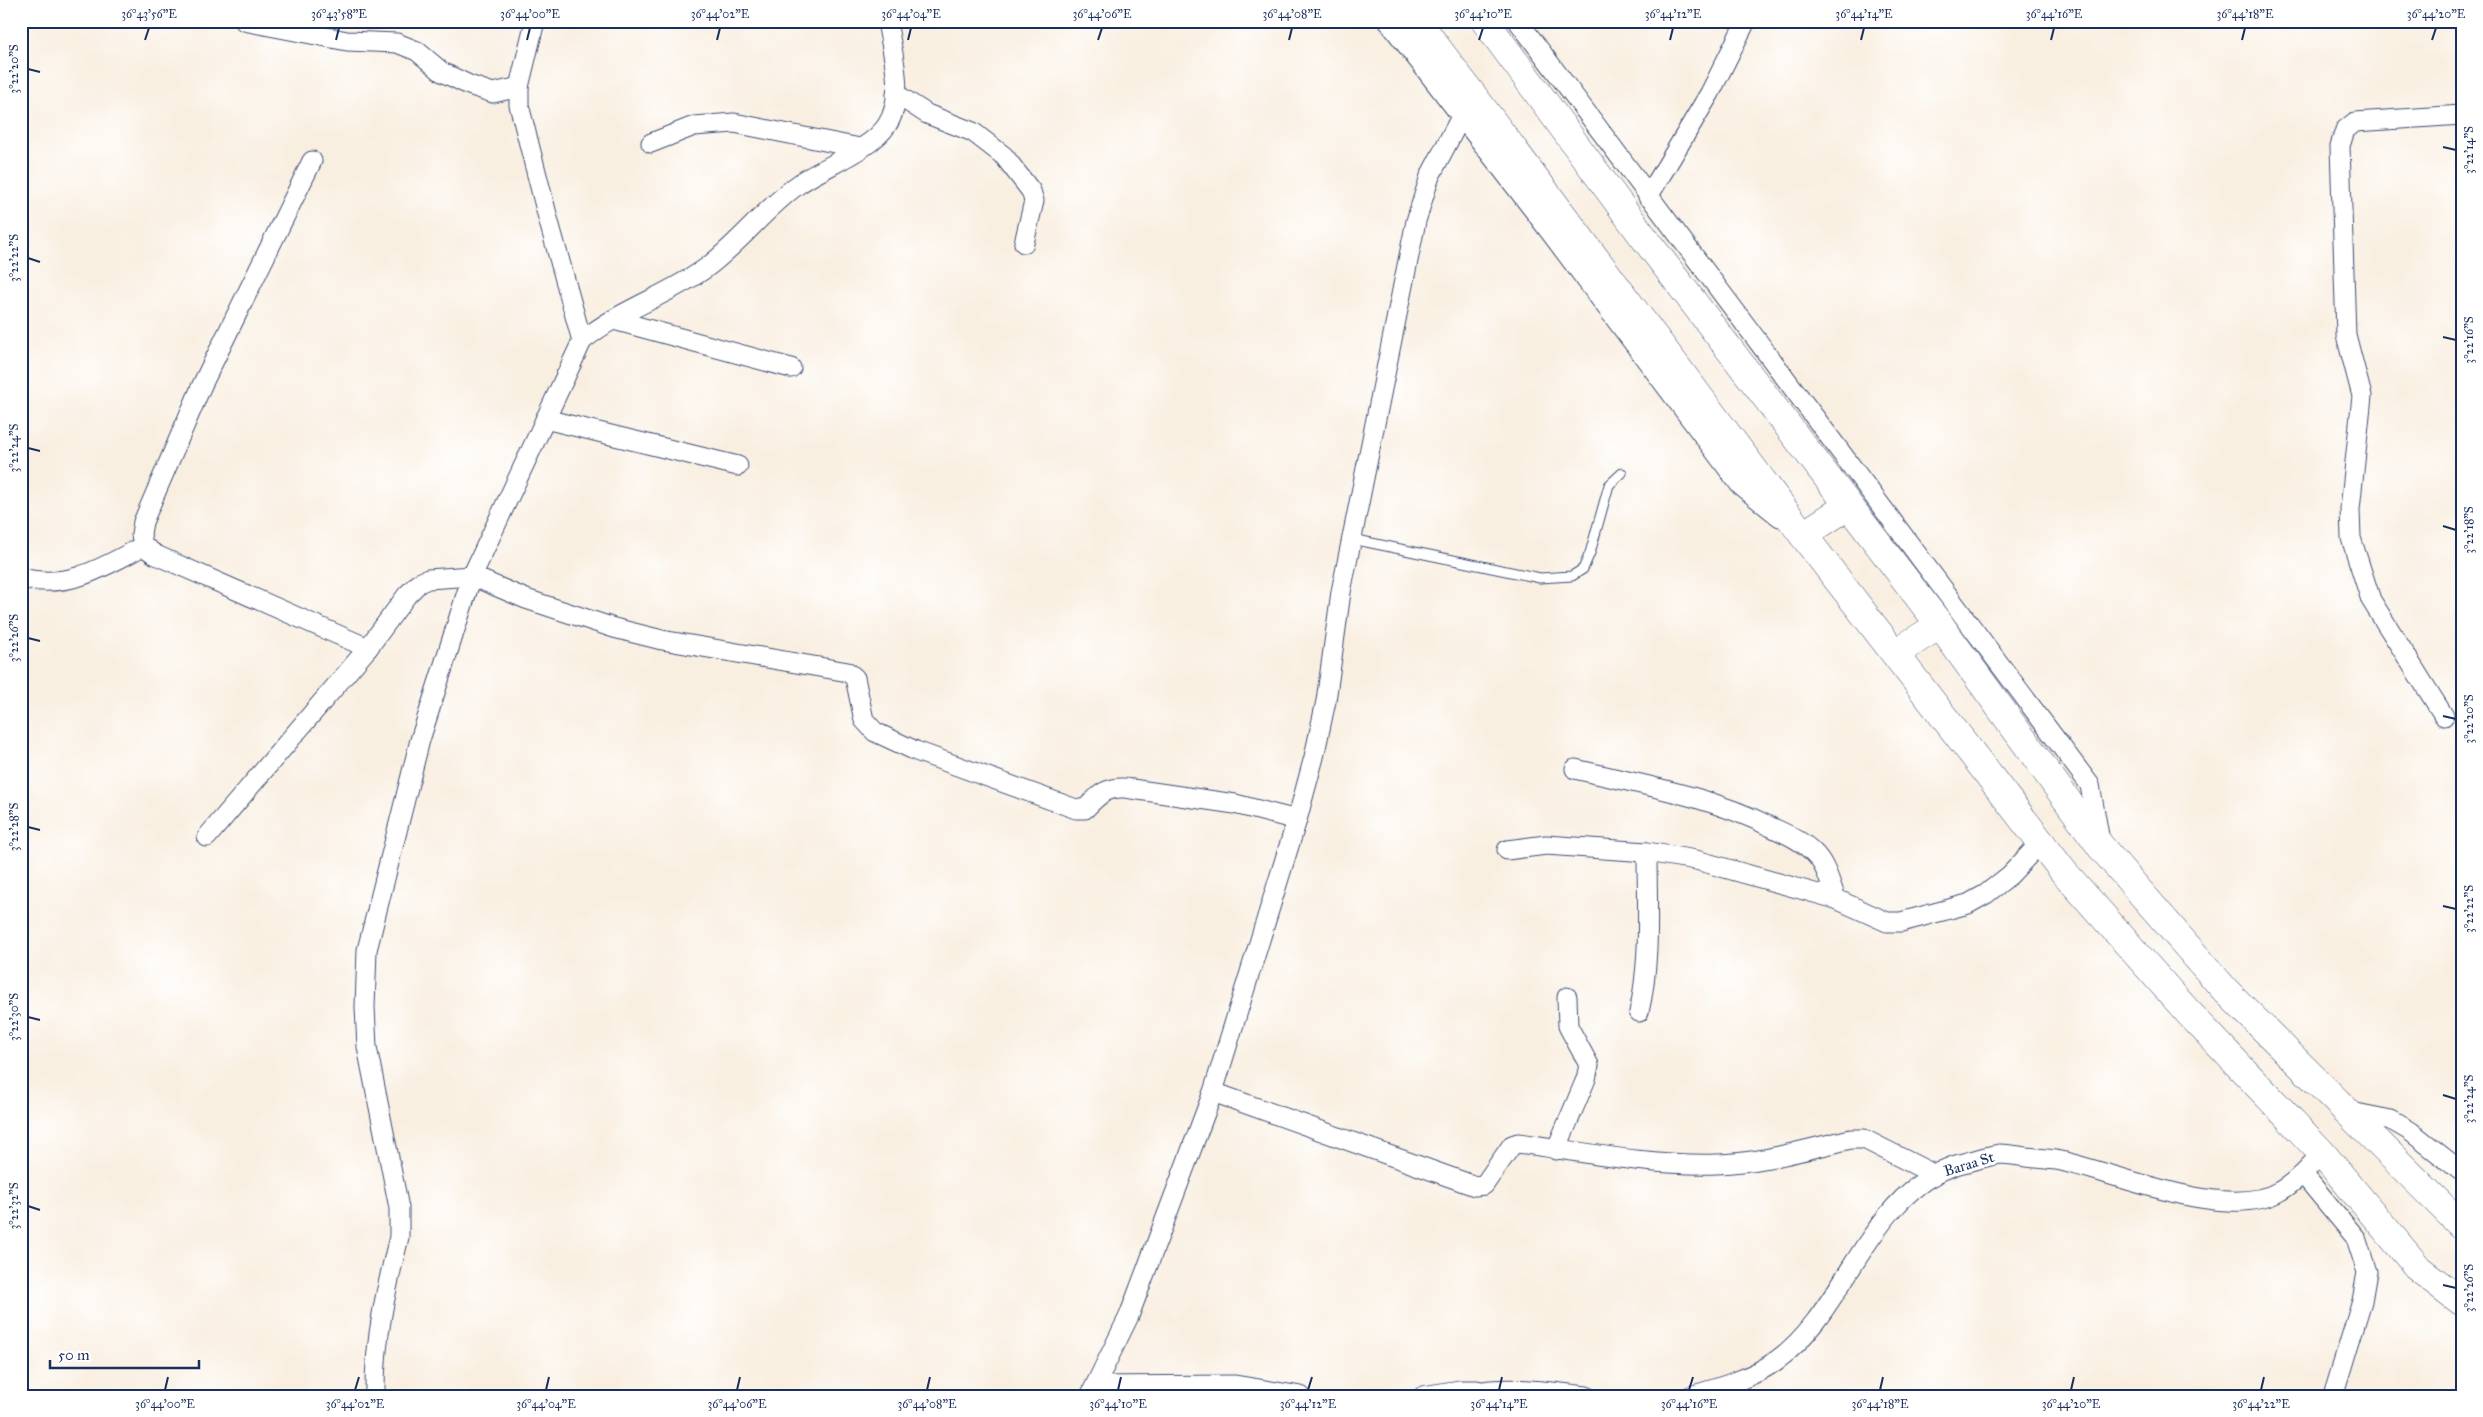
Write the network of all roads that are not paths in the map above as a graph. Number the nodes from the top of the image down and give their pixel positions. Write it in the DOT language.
graph roads {
  1 [pos="244,21"];
  2 [pos="534,21"];
  3 [pos="887,21"];
  4 [pos="1388,21"];
  5 [pos="1417,21"];
  6 [pos="1485,21"];
  7 [pos="1518,21"];
  8 [pos="1746,21"];
  9 [pos="519,87"];
  10 [pos="896,94"];
  11 [pos="1462,115"];
  12 [pos="2462,115"];
  13 [pos="651,143"];
  14 [pos="860,148"];
  15 [pos="312,161"];
  16 [pos="1648,197"];
  17 [pos="1024,243"];
  18 [pos="614,320"];
  19 [pos="582,341"];
  20 [pos="792,368"];
  21 [pos="545,418"];
  22 [pos="738,466"];
  23 [pos="1622,473"];
  24 [pos="1848,506"];
  25 [pos="1803,535"];
  26 [pos="1352,539"];
  27 [pos="143,546"];
  28 [pos="472,576"];
  29 [pos="21,578"];
  30 [pos="1940,625"];
  31 [pos="368,648"];
  32 [pos="1895,653"];
  33 [pos="2444,716"];
  34 [pos="1575,769"];
  35 [pos="1297,820"];
  36 [pos="207,837"];
  37 [pos="2041,842"];
  38 [pos="2101,847"];
  39 [pos="1507,850"];
  40 [pos="1647,852"];
  41 [pos="1836,899"];
  42 [pos="1567,997"];
  43 [pos="1639,1012"];
  44 [pos="1213,1092"];
  45 [pos="2345,1111"];
  46 [pos="1556,1150"];
  47 [pos="2322,1153"];
  48 [pos="2462,1172"];
  49 [pos="2303,1174"];
  50 [pos="1935,1175"];
  51 [pos="2462,1226"];
  52 [pos="2462,1302"];
  53 [pos="1092,1391"];
  54 [pos="1471,1393"];
  55 [pos="375,1396"];
  56 [pos="1301,1396"];
  57 [pos="1423,1396"];
  58 [pos="1586,1396"];
  59 [pos="1690,1396"];
  60 [pos="2333,1396"];
  1 -- 9 [label="street"];
  2 -- 9 [label="street"];
  3 -- 10 [label="street"];
  4 -- 11 [label="street"];
  5 -- 25 [label="highway"];
  6 -- 24 [label="highway"];
  7 -- 16 [label="street"];
  8 -- 16 [label="street"];
  9 -- 19 [label="street"];
  10 -- 14 [label="street"];
  10 -- 17 [label="street"];
  11 -- 25 [label="street"];
  11 -- 26 [label="street"];
  12 -- 33 [label="street"];
  13 -- 14 [label="street"];
  14 -- 18 [label="street"];
  15 -- 27 [label="street"];
  16 -- 38 [label="street"];
  18 -- 19 [label="street"];
  18 -- 20 [label="street"];
  19 -- 21 [label="street"];
  21 -- 22 [label="street"];
  21 -- 28 [label="street"];
  23 -- 26 [label="lane"];
  24 -- 25 [label="highway"];
  24 -- 30 [label="highway"];
  25 -- 32 [label="highway"];
  26 -- 35 [label="street"];
  27 -- 29 [label="street"];
  27 -- 31 [label="street"];
  28 -- 31 [label="street"];
  28 -- 35 [label="street"];
  28 -- 55 [label="street"];
  30 -- 32 [label="highway"];
  30 -- 38 [label="highway"];
  31 -- 36 [label="street"];
  32 -- 37 [label="highway"];
  34 -- 41 [label="street"];
  35 -- 44 [label="street"];
  37 -- 41 [label="street"];
  37 -- 47 [label="highway"];
  38 -- 45 [label="highway"];
  39 -- 40 [label="street"];
  40 -- 41 [label="street"];
  40 -- 43 [label="street"];
  42 -- 46 [label="street"];
  44 -- 46 [label="street"];
  44 -- 53 [label="street"];
  45 -- 48 [label="street"];
  45 -- 51 [label="highway"];
  46 -- 50 [label="street"];
  47 -- 49 [label="street, Baraa St"];
  47 -- 52 [label="highway"];
  49 -- 50 [label="street, Baraa St"];
  49 -- 60 [label="street"];
  50 -- 59 [label="street, Baraa St"];
  53 -- 56 [label="street"];
  54 -- 57 [label="street"];
  54 -- 58 [label="street"];
}
